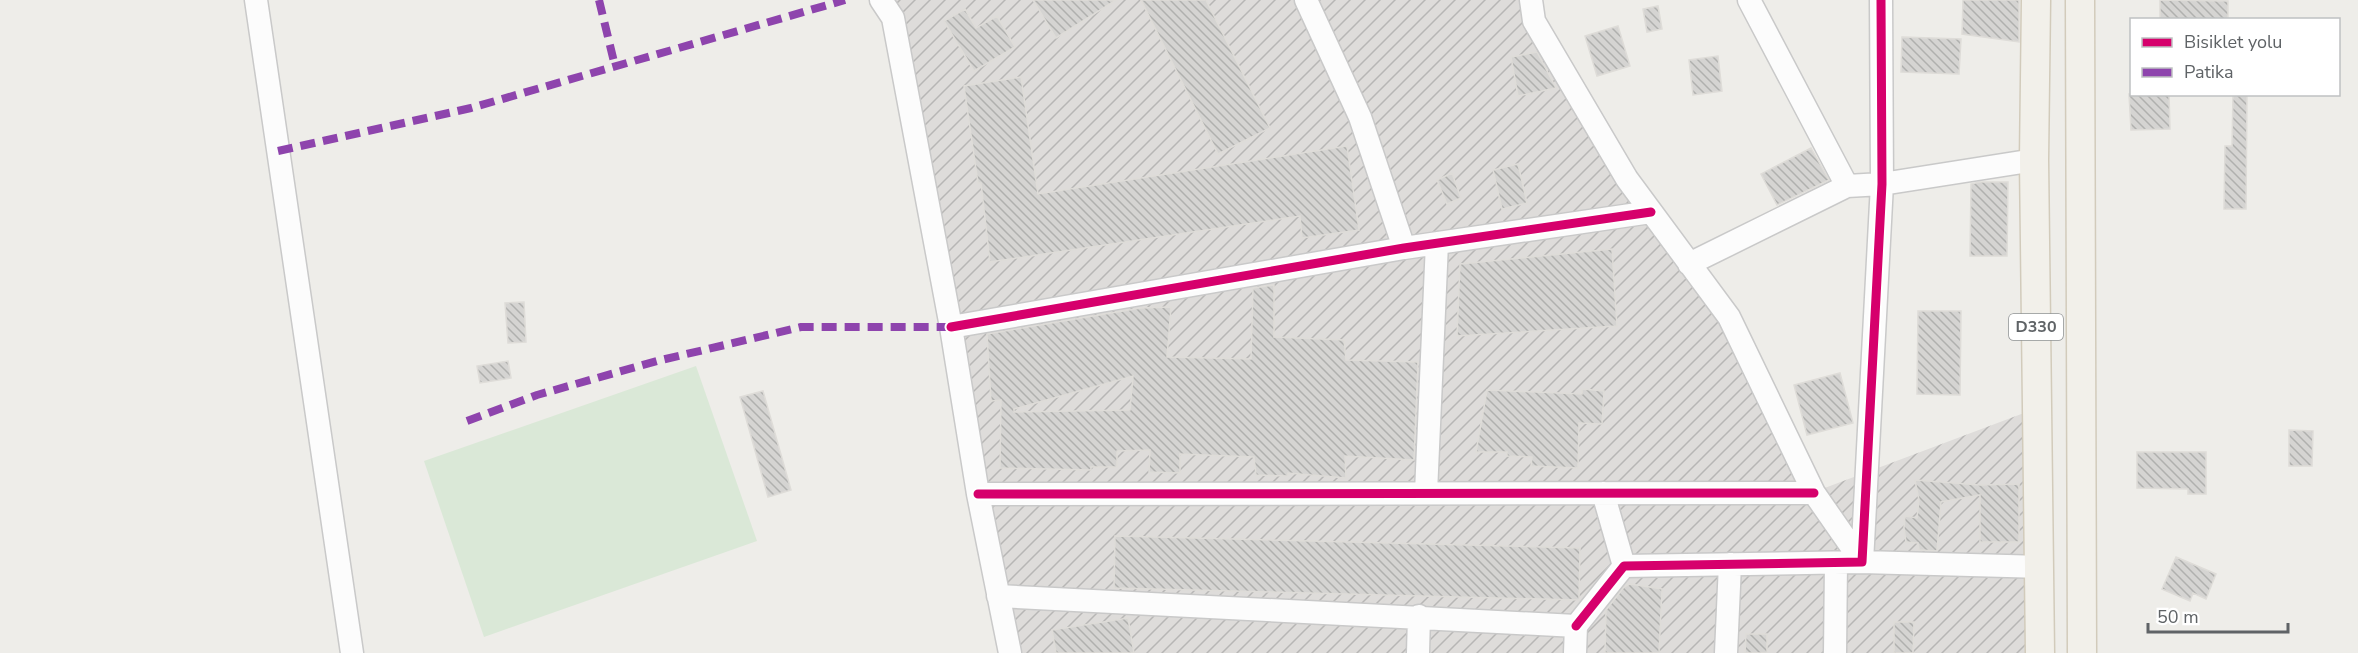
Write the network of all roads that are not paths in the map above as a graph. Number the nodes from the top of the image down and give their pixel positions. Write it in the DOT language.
graph roads {
  1 [pos="256,0"];
  2 [pos="882,0"];
  3 [pos="1306,0"];
  4 [pos="1531,0"];
  5 [pos="1749,0"];
  6 [pos="1881,0"];
  7 [pos="2036,0"];
  8 [pos="2080,0"];
  9 [pos="2034,160"];
  10 [pos="1882,184"];
  11 [pos="1846,186"];
  12 [pos="1651,212"];
  13 [pos="1437,243"];
  14 [pos="1404,248"];
  15 [pos="1689,264"];
  16 [pos="951,327"];
  17 [pos="1426,493"];
  18 [pos="1603,493"];
  19 [pos="1814,493"];
  20 [pos="978,494"];
  21 [pos="1862,562"];
  22 [pos="1836,563"];
  23 [pos="1730,564"];
  24 [pos="1624,566"];
  25 [pos="2040,567"];
  26 [pos="998,596"];
  27 [pos="1419,616"];
  28 [pos="1576,626"];
  29 [pos="352,653"];
  30 [pos="1010,653"];
  31 [pos="1418,653"];
  32 [pos="1575,653"];
  33 [pos="1726,653"];
  34 [pos="1834,653"];
  35 [pos="2040,653"];
  36 [pos="2082,653"];
  1 -- 29 [label="street"];
  2 -- 16 [label="street"];
  3 -- 14 [label="street"];
  4 -- 12 [label="street"];
  5 -- 11 [label="street"];
  6 -- 10 [label="street"];
  7 -- 9 [label="main road, D330"];
  8 -- 36 [label="main road, D330"];
  9 -- 10 [label="street"];
  9 -- 25 [label="main road, D330"];
  10 -- 11 [label="street"];
  10 -- 21 [label="street"];
  11 -- 15 [label="street"];
  12 -- 13 [label="street"];
  12 -- 15 [label="street"];
  13 -- 14 [label="street"];
  13 -- 17 [label="street"];
  14 -- 16 [label="street"];
  15 -- 19 [label="street"];
  16 -- 20 [label="street"];
  17 -- 18 [label="street"];
  17 -- 20 [label="street"];
  18 -- 19 [label="street"];
  18 -- 24 [label="street"];
  19 -- 21 [label="street"];
  20 -- 26 [label="street"];
  21 -- 22 [label="street"];
  21 -- 25 [label="street"];
  22 -- 23 [label="street"];
  22 -- 34 [label="street"];
  23 -- 24 [label="street"];
  23 -- 33 [label="street"];
  24 -- 28 [label="street"];
  25 -- 35 [label="main road, D330"];
  26 -- 27 [label="street"];
  26 -- 30 [label="street"];
  27 -- 28 [label="street"];
  27 -- 31 [label="street"];
  28 -- 32 [label="street"];
}
